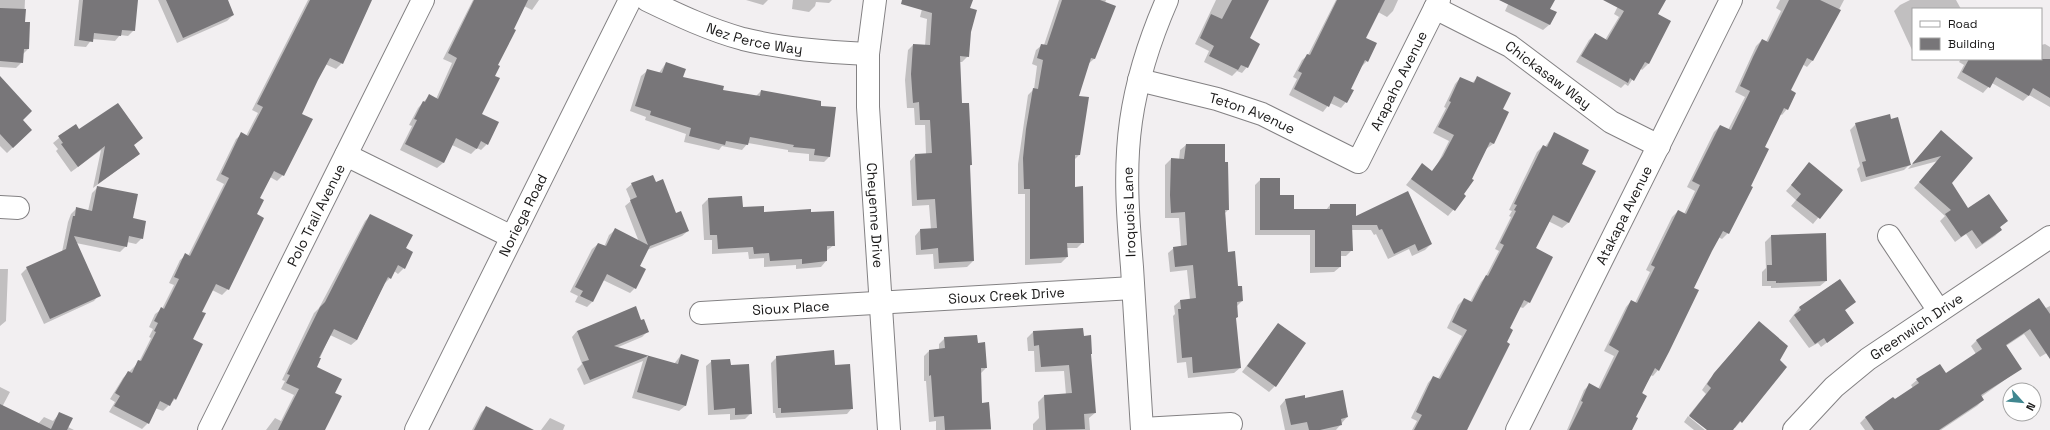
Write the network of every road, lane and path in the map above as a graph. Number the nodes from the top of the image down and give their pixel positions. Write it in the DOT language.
graph roads {
  1 [pos="423,0"];
  2 [pos="630,0"];
  3 [pos="646,0"];
  4 [pos="876,0"];
  5 [pos="1167,0"];
  6 [pos="1731,0"];
  7 [pos="1437,4"];
  8 [pos="868,54"];
  9 [pos="1139,80"];
  10 [pos="1659,146"];
  11 [pos="346,154"];
  12 [pos="1358,162"];
  13 [pos="1889,236"];
  14 [pos="512,237"];
  15 [pos="2050,237"];
  16 [pos="1133,288"];
  17 [pos="881,304"];
  18 [pos="1939,311"];
  19 [pos="701,313"];
  20 [pos="1231,424"];
  21 [pos="209,430"];
  22 [pos="416,430"];
  23 [pos="889,430"];
  24 [pos="1142,430"];
  25 [pos="1517,430"];
  26 [pos="1794,430"];
  1 -- 11 [label="street, Polo Trail Avenue"];
  2 -- 14 [label="street, Noriega Road"];
  3 -- 8 [label="street, Nez Perce Way"];
  4 -- 8 [label="street, Cheyenne Drive"];
  5 -- 9 [label="street, Iroquois Lane"];
  6 -- 10 [label="street, Atakapa Avenue"];
  7 -- 10 [label="street, Chickasaw Way"];
  7 -- 12 [label="street, Arapaho Avenue"];
  8 -- 17 [label="street, Cheyenne Drive"];
  9 -- 12 [label="street, Teton Avenue"];
  9 -- 16 [label="street, Iroquois Lane"];
  10 -- 25 [label="street, Atakapa Avenue"];
  11 -- 14 [label="street"];
  11 -- 21 [label="street, Polo Trail Avenue"];
  13 -- 18 [label="street"];
  14 -- 22 [label="street, Noriega Road"];
  15 -- 18 [label="street, Greenwich Drive"];
  16 -- 17 [label="street, Sioux Creek Drive"];
  16 -- 24 [label="street, Iroquois Lane"];
  17 -- 19 [label="street, Sioux Place"];
  17 -- 23 [label="street, Cheyenne Drive"];
  18 -- 26 [label="street, Greenwich Drive"];
  20 -- 24 [label="street"];
}
